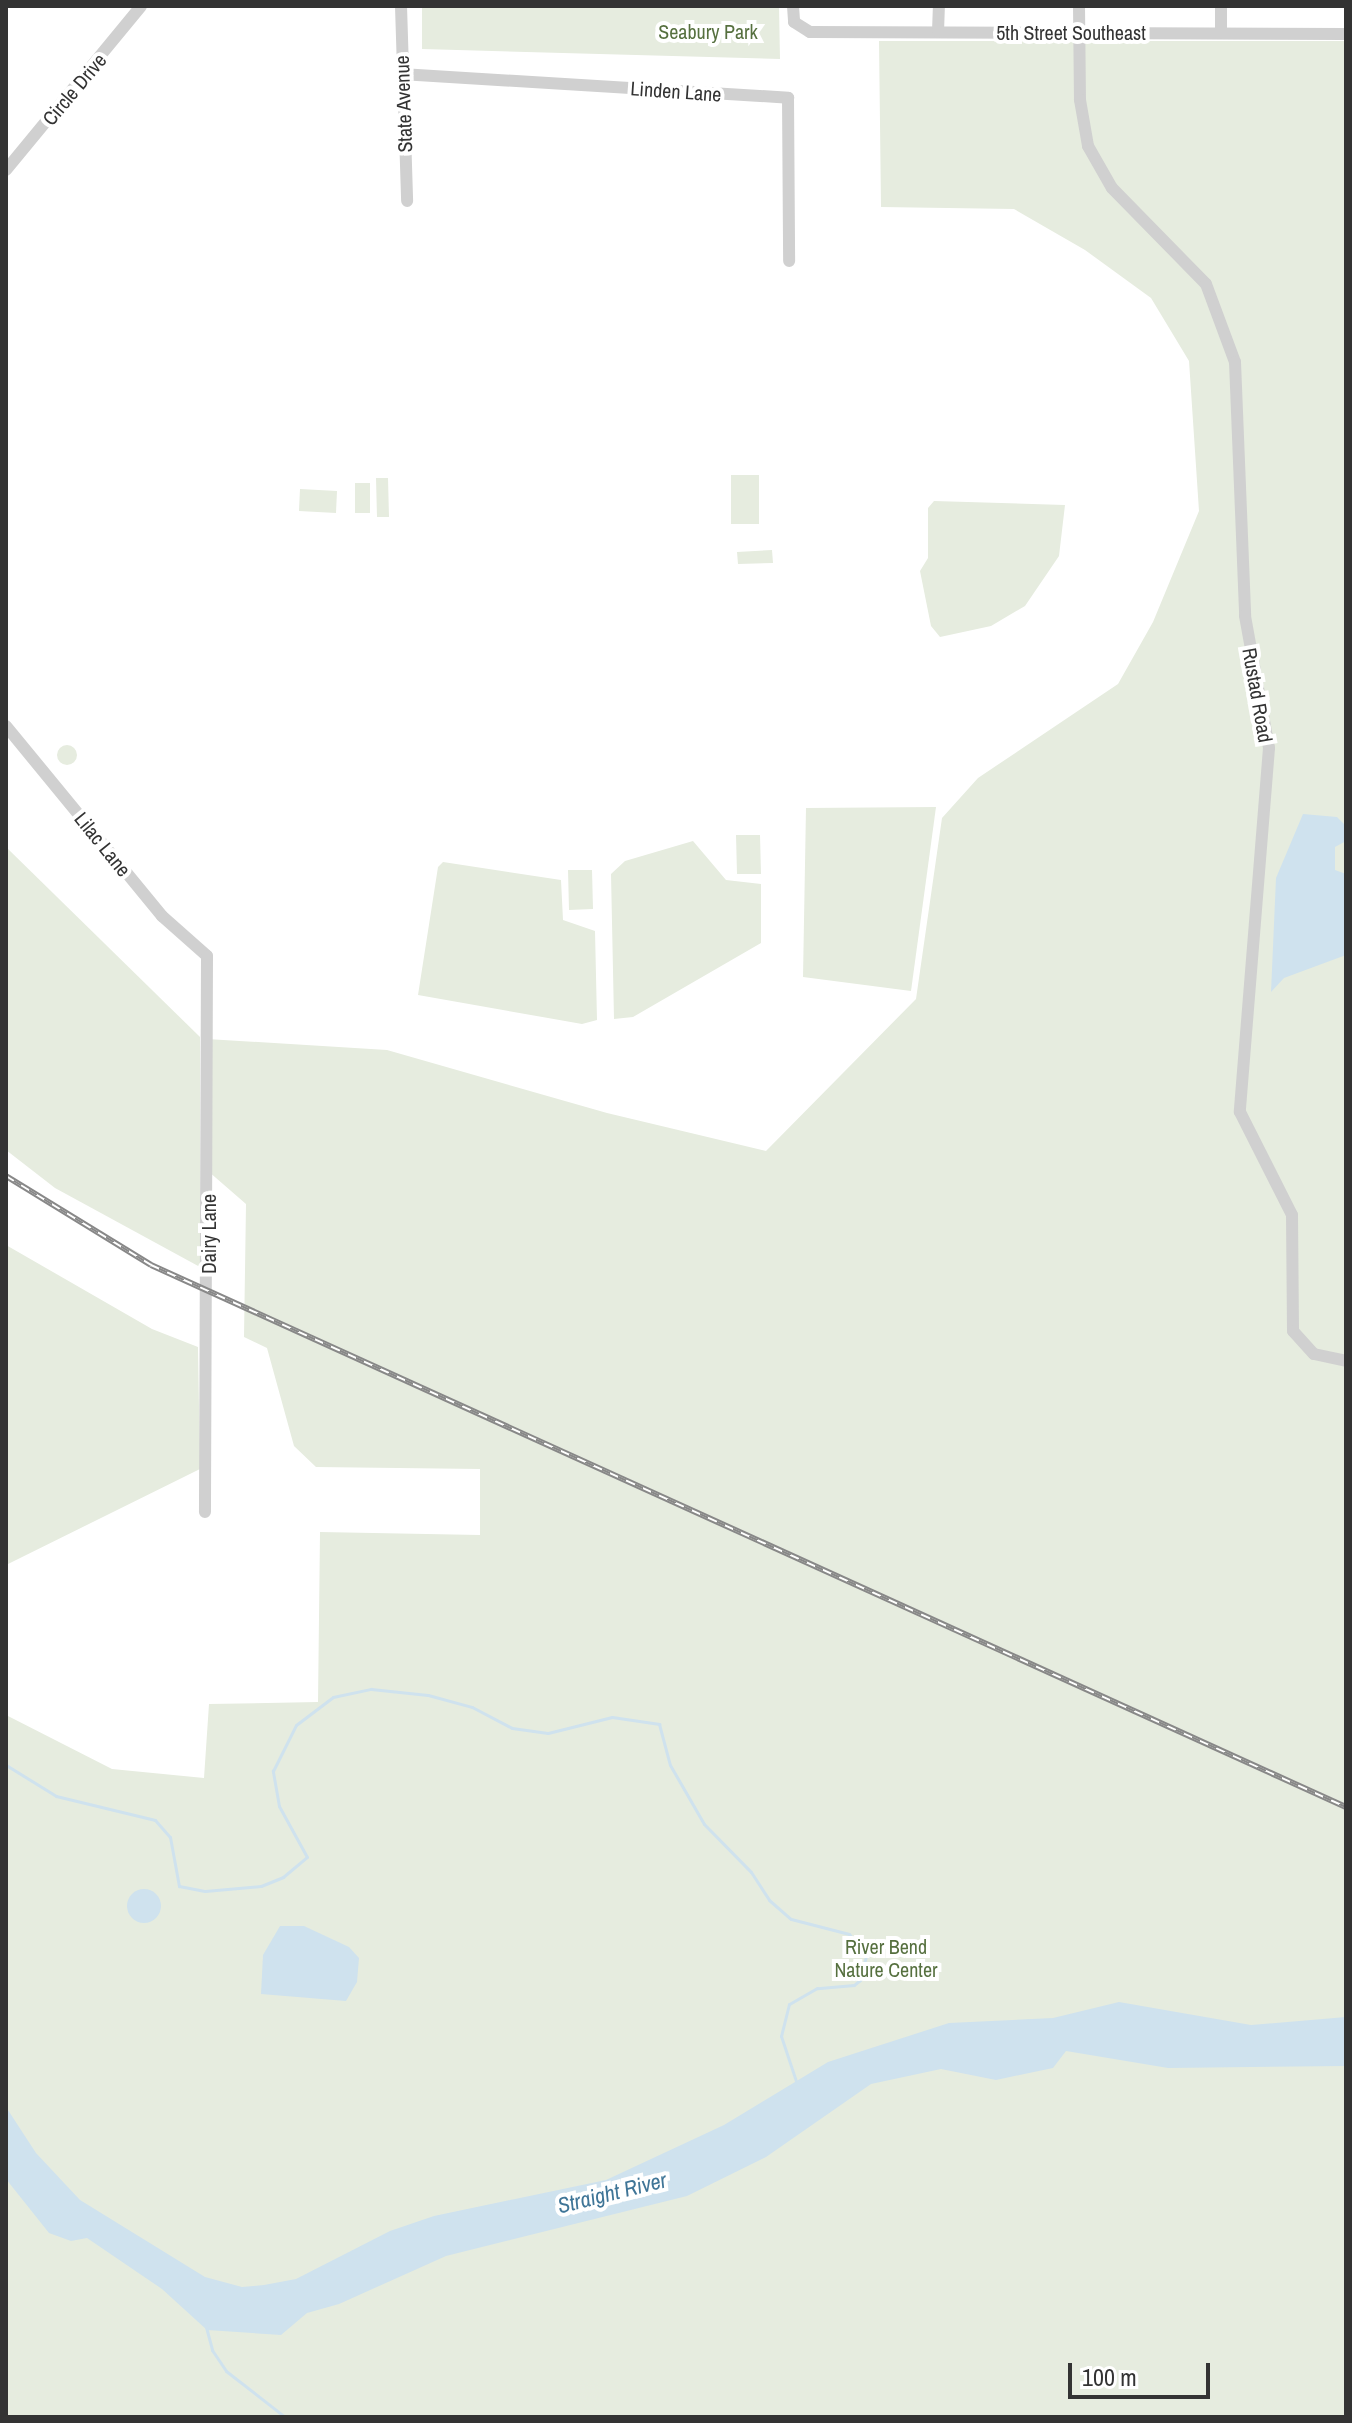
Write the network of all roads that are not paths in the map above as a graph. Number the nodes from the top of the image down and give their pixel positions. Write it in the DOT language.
graph roads {
  1 [pos="141,6"];
  2 [pos="401,6"];
  3 [pos="793,6"];
  4 [pos="939,6"];
  5 [pos="1079,6"];
  6 [pos="1221,6"];
  7 [pos="938,32"];
  8 [pos="1079,33"];
  9 [pos="1221,33"];
  10 [pos="1346,34"];
  11 [pos="401,74"];
  12 [pos="6,170"];
  13 [pos="407,201"];
  14 [pos="789,261"];
  15 [pos="6,726"];
  16 [pos="207,956"];
  17 [pos="1346,1361"];
  18 [pos="205,1512"];
  1 -- 12 [label="street, Circle Drive"];
  2 -- 11 [label="street, State Avenue"];
  3 -- 7 [label="street, 5th Street Southeast"];
  4 -- 7 [label="street"];
  5 -- 8 [label="street, Rustad Road"];
  6 -- 9 [label="street"];
  7 -- 8 [label="street, 5th Street Southeast"];
  8 -- 9 [label="street, 5th Street Southeast"];
  8 -- 17 [label="street, Rustad Road"];
  9 -- 10 [label="street, 5th Street Southeast"];
  11 -- 13 [label="street, State Avenue"];
  11 -- 14 [label="street, Linden Lane"];
  15 -- 16 [label="street, Lilac Lane"];
  16 -- 18 [label="street, Dairy Lane"];
}
